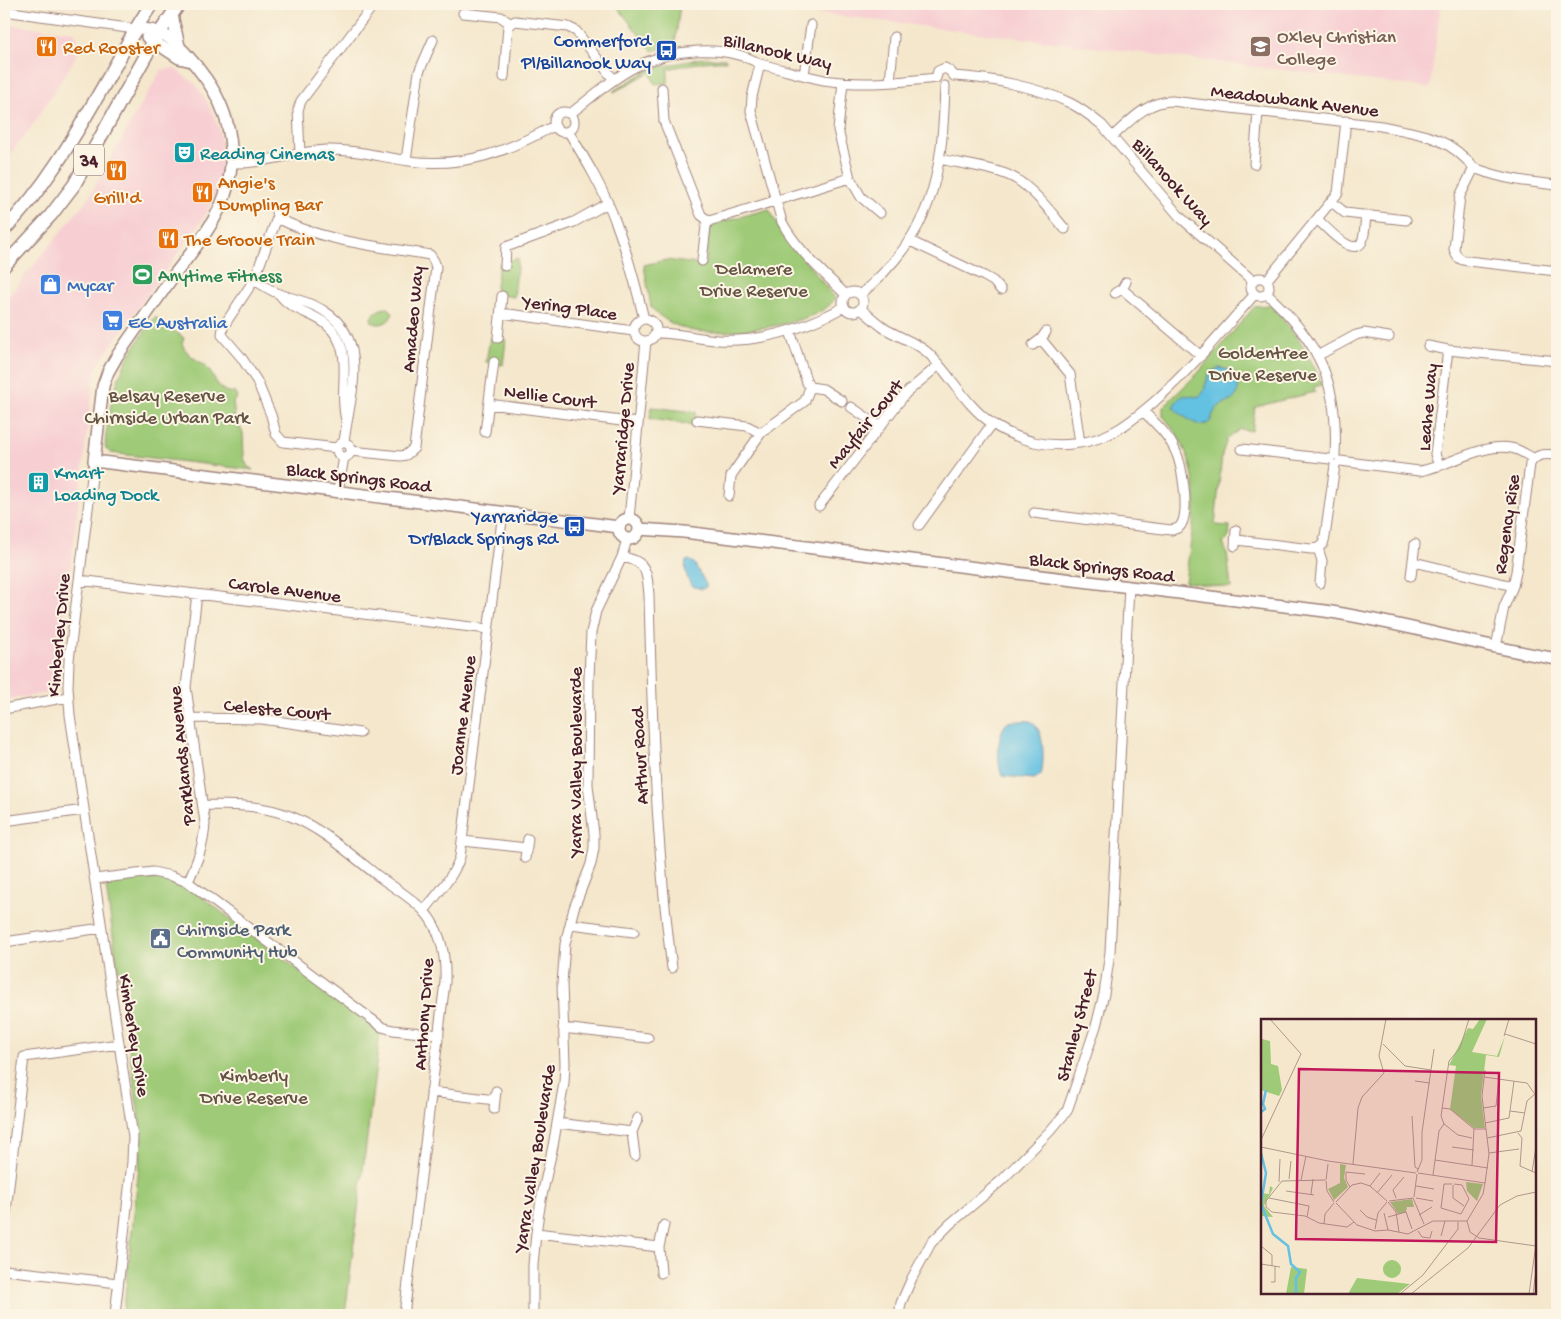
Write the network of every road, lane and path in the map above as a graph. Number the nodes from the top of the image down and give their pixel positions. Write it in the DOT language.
graph roads {
  1 [pos="152,4"];
  2 [pos="180,4"];
  3 [pos="374,4"];
  4 [pos="4,11"];
  5 [pos="463,13"];
  6 [pos="172,15"];
  7 [pos="511,24"];
  8 [pos="811,25"];
  9 [pos="136,28"];
  10 [pos="157,37"];
  11 [pos="894,37"];
  12 [pos="433,40"];
  13 [pos="179,46"];
  14 [pos="192,61"];
  15 [pos="760,64"];
  16 [pos="804,75"];
  17 [pos="954,76"];
  18 [pos="504,77"];
  19 [pos="936,78"];
  20 [pos="614,80"];
  21 [pos="843,82"];
  22 [pos="890,82"];
  23 [pos="945,86"];
  24 [pos="662,88"];
  25 [pos="1258,111"];
  26 [pos="570,114"];
  27 [pos="1346,121"];
  28 [pos="554,126"];
  29 [pos="568,131"];
  30 [pos="1112,137"];
  31 [pos="300,154"];
  32 [pos="940,159"];
  33 [pos="406,160"];
  34 [pos="232,162"];
  35 [pos="1254,164"];
  36 [pos="1474,168"];
  37 [pos="850,178"];
  38 [pos="1557,185"];
  39 [pos="776,200"];
  40 [pos="1332,202"];
  41 [pos="608,203"];
  42 [pos="880,214"];
  43 [pos="1366,215"];
  44 [pos="1317,219"];
  45 [pos="1406,220"];
  46 [pos="709,221"];
  47 [pos="1065,229"];
  48 [pos="4,230"];
  49 [pos="910,241"];
  50 [pos="702,261"];
  51 [pos="4,266"];
  52 [pos="505,266"];
  53 [pos="1557,271"];
  54 [pos="254,280"];
  55 [pos="1267,280"];
  56 [pos="1253,281"];
  57 [pos="1121,288"];
  58 [pos="1001,290"];
  59 [pos="1254,294"];
  60 [pos="1267,294"];
  61 [pos="846,295"];
  62 [pos="860,295"];
  63 [pos="502,296"];
  64 [pos="844,307"];
  65 [pos="861,309"];
  66 [pos="501,313"];
  67 [pos="644,319"];
  68 [pos="790,331"];
  69 [pos="634,332"];
  70 [pos="656,333"];
  71 [pos="1389,337"];
  72 [pos="498,338"];
  73 [pos="1040,339"];
  74 [pos="646,341"];
  75 [pos="1428,346"];
  76 [pos="1448,350"];
  77 [pos="1201,356"];
  78 [pos="1317,356"];
  79 [pos="1557,361"];
  80 [pos="494,362"];
  81 [pos="938,365"];
  82 [pos="810,387"];
  83 [pos="842,401"];
  84 [pos="489,404"];
  85 [pos="851,407"];
  86 [pos="1144,411"];
  87 [pos="696,420"];
  88 [pos="637,423"];
  89 [pos="992,424"];
  90 [pos="879,426"];
  91 [pos="485,432"];
  92 [pos="761,433"];
  93 [pos="1080,443"];
  94 [pos="341,445"];
  95 [pos="1242,449"];
  96 [pos="351,451"];
  97 [pos="1557,455"];
  98 [pos="344,457"];
  99 [pos="1533,458"];
  100 [pos="1335,460"];
  101 [pos="94,461"];
  102 [pos="1439,466"];
  103 [pos="338,491"];
  104 [pos="729,496"];
  105 [pos="818,506"];
  106 [pos="503,512"];
  107 [pos="1034,513"];
  108 [pos="629,519"];
  109 [pos="918,525"];
  110 [pos="619,528"];
  111 [pos="639,528"];
  112 [pos="626,539"];
  113 [pos="1236,539"];
  114 [pos="1415,544"];
  115 [pos="1318,548"];
  116 [pos="622,557"];
  117 [pos="1414,562"];
  118 [pos="1411,576"];
  119 [pos="79,580"];
  120 [pos="1320,583"];
  121 [pos="1513,586"];
  122 [pos="1129,587"];
  123 [pos="197,594"];
  124 [pos="488,629"];
  125 [pos="1496,647"];
  126 [pos="1557,659"];
  127 [pos="68,697"];
  128 [pos="4,709"];
  129 [pos="190,718"];
  130 [pos="360,732"];
  131 [pos="204,805"];
  132 [pos="84,810"];
  133 [pos="4,822"];
  134 [pos="463,841"];
  135 [pos="527,848"];
  136 [pos="95,879"];
  137 [pos="188,882"];
  138 [pos="424,911"];
  139 [pos="571,924"];
  140 [pos="102,928"];
  141 [pos="634,932"];
  142 [pos="4,942"];
  143 [pos="672,968"];
  144 [pos="563,1028"];
  145 [pos="438,1035"];
  146 [pos="648,1038"];
  147 [pos="119,1044"];
  148 [pos="431,1092"];
  149 [pos="495,1100"];
  150 [pos="638,1118"];
  151 [pos="557,1123"];
  152 [pos="632,1132"];
  153 [pos="635,1156"];
  154 [pos="664,1225"];
  155 [pos="4,1228"];
  156 [pos="536,1232"];
  157 [pos="659,1247"];
  158 [pos="4,1270"];
  159 [pos="661,1273"];
  160 [pos="118,1283"];
  161 [pos="115,1315"];
  162 [pos="404,1315"];
  163 [pos="533,1315"];
  164 [pos="899,1315"];
  1 -- 9 [label="highway, 34"];
  2 -- 6 [label="highway, 34"];
  3 -- 31 [label="street"];
  4 -- 9 [label="street"];
  5 -- 7 [label="street"];
  6 -- 10 [label="highway, 34"];
  6 -- 13 [label="main road"];
  7 -- 18 [label="street"];
  7 -- 20 [label="street"];
  8 -- 16 [label="street"];
  9 -- 10 [label="main road, Kimberley Drive"];
  9 -- 48 [label="highway, 34"];
  10 -- 13 [label="main road, Kimberley Drive"];
  10 -- 14 [label="main road, Kimberley Drive"];
  10 -- 51 [label="highway, 34"];
  11 -- 22 [label="street"];
  12 -- 33 [label="street"];
  13 -- 14 [label="main road, Kimberley Drive"];
  14 -- 34 [label="main road, Kimberley Drive"];
  15 -- 16 [label="street, Billanook Way"];
  15 -- 20 [label="street, Billanook Way"];
  15 -- 39 [label="street"];
  16 -- 21 [label="street, Billanook Way"];
  17 -- 19 [label="street"];
  17 -- 23 [label="street"];
  17 -- 30 [label="street, Billanook Way"];
  19 -- 22 [label="street, Billanook Way"];
  19 -- 23 [label="street"];
  20 -- 26 [label="street, Billanook Way"];
  21 -- 22 [label="street, Billanook Way"];
  21 -- 37 [label="street"];
  23 -- 32 [label="street"];
  24 -- 46 [label="street"];
  25 -- 27 [label="street, Meadowbank Avenue"];
  25 -- 30 [label="street, Meadowbank Avenue"];
  25 -- 35 [label="street"];
  26 -- 28 [label="street"];
  26 -- 29 [label="street"];
  27 -- 36 [label="street, Meadowbank Avenue"];
  27 -- 40 [label="street"];
  28 -- 29 [label="street"];
  28 -- 33 [label="street"];
  29 -- 41 [label="street"];
  30 -- 56 [label="street, Billanook Way"];
  31 -- 33 [label="street"];
  31 -- 34 [label="street"];
  32 -- 47 [label="street"];
  32 -- 49 [label="street"];
  34 -- 101 [label="main road, Kimberley Drive"];
  36 -- 38 [label="street"];
  36 -- 53 [label="street"];
  37 -- 39 [label="street"];
  37 -- 42 [label="street"];
  39 -- 46 [label="street"];
  39 -- 61 [label="street"];
  40 -- 43 [label="street"];
  40 -- 44 [label="street"];
  41 -- 52 [label="street"];
  41 -- 67 [label="street"];
  43 -- 44 [label="street"];
  43 -- 45 [label="street"];
  44 -- 55 [label="street"];
  46 -- 50 [label="street"];
  49 -- 58 [label="street"];
  49 -- 62 [label="street"];
  54 -- 94 [label="street"];
  54 -- 94 [label="street"];
  54 -- 96 [label="street, Amadeo Way"];
  55 -- 56 [label="street"];
  55 -- 60 [label="street"];
  56 -- 59 [label="street"];
  57 -- 77 [label="street"];
  59 -- 60 [label="street"];
  59 -- 77 [label="street"];
  60 -- 78 [label="street"];
  61 -- 62 [label="street"];
  61 -- 64 [label="street"];
  62 -- 65 [label="street"];
  63 -- 66 [label="street, Yering Place"];
  64 -- 65 [label="street"];
  64 -- 68 [label="street"];
  65 -- 81 [label="street"];
  66 -- 69 [label="street, Yering Place"];
  66 -- 72 [label="street, Yering Place"];
  67 -- 69 [label="street"];
  67 -- 70 [label="street"];
  68 -- 70 [label="street"];
  68 -- 82 [label="street"];
  69 -- 74 [label="street"];
  70 -- 74 [label="street"];
  71 -- 78 [label="street"];
  73 -- 93 [label="street"];
  74 -- 88 [label="street, Yarraridge Drive"];
  75 -- 76 [label="street"];
  76 -- 79 [label="street"];
  76 -- 102 [label="street, Leahe Way"];
  77 -- 86 [label="street"];
  78 -- 100 [label="street"];
  80 -- 84 [label="street, Nellie Court"];
  81 -- 89 [label="street"];
  81 -- 90 [label="street, Mayfair Court"];
  82 -- 83 [label="street"];
  82 -- 92 [label="street"];
  84 -- 88 [label="street, Nellie Court"];
  84 -- 91 [label="street, Nellie Court"];
  85 -- 90 [label="street"];
  86 -- 93 [label="street"];
  86 -- 107 [label="street"];
  87 -- 92 [label="street"];
  88 -- 108 [label="street, Yarraridge Drive"];
  89 -- 93 [label="street"];
  89 -- 109 [label="street"];
  90 -- 105 [label="street, Mayfair Court"];
  92 -- 104 [label="street"];
  94 -- 96 [label="street"];
  94 -- 98 [label="street"];
  95 -- 100 [label="street"];
  96 -- 98 [label="street"];
  97 -- 99 [label="street, Regency Rise"];
  98 -- 103 [label="street"];
  99 -- 102 [label="street"];
  99 -- 121 [label="street, Regency Rise"];
  100 -- 102 [label="street"];
  100 -- 115 [label="street"];
  101 -- 103 [label="main road, Black Springs Road"];
  101 -- 119 [label="street, Kimberley Drive"];
  103 -- 106 [label="main road, Black Springs Road"];
  106 -- 110 [label="main road, Black Springs Road"];
  106 -- 124 [label="street, Joanne Avenue"];
  108 -- 110 [label="main road"];
  108 -- 111 [label="main road"];
  110 -- 112 [label="main road"];
  111 -- 112 [label="main road"];
  111 -- 122 [label="main road, Black Springs Road"];
  112 -- 116 [label="street, Yarra Valley Boulevarde"];
  113 -- 115 [label="street"];
  114 -- 117 [label="street"];
  115 -- 120 [label="street"];
  116 -- 139 [label="street, Yarra Valley Boulevarde"];
  116 -- 143 [label="street, Arthur Road"];
  117 -- 118 [label="street"];
  117 -- 121 [label="street"];
  119 -- 123 [label="street, Carole Avenue"];
  119 -- 127 [label="street, Kimberley Drive"];
  121 -- 125 [label="street, Regency Rise"];
  122 -- 125 [label="main road, Black Springs Road"];
  122 -- 164 [label="street, Stanley Street"];
  123 -- 124 [label="street, Carole Avenue"];
  123 -- 129 [label="street, Parklands Avenue"];
  124 -- 134 [label="street, Joanne Avenue"];
  125 -- 126 [label="main road, Black Springs Road"];
  127 -- 128 [label="street"];
  127 -- 132 [label="street, Kimberley Drive"];
  129 -- 130 [label="street, Celeste Court"];
  129 -- 131 [label="street, Parklands Avenue"];
  131 -- 137 [label="street, Parklands Avenue"];
  131 -- 138 [label="street, Anthony Drive"];
  132 -- 133 [label="street"];
  132 -- 136 [label="street, Kimberley Drive"];
  134 -- 135 [label="street"];
  134 -- 138 [label="street, Joanne Avenue"];
  136 -- 137 [label="street"];
  136 -- 140 [label="street, Kimberley Drive"];
  137 -- 145 [label="street"];
  138 -- 145 [label="street, Anthony Drive"];
  139 -- 141 [label="street"];
  139 -- 144 [label="street, Yarra Valley Boulevarde"];
  140 -- 142 [label="street"];
  140 -- 147 [label="street, Kimberley Drive"];
  144 -- 146 [label="street"];
  144 -- 151 [label="street, Yarra Valley Boulevarde"];
  145 -- 148 [label="street, Anthony Drive"];
  147 -- 155 [label="street"];
  147 -- 160 [label="street, Kimberley Drive"];
  148 -- 149 [label="street"];
  148 -- 162 [label="street, Anthony Drive"];
  150 -- 152 [label="street"];
  151 -- 152 [label="street"];
  151 -- 156 [label="street, Yarra Valley Boulevarde"];
  152 -- 153 [label="street"];
  154 -- 157 [label="street"];
  156 -- 157 [label="street"];
  156 -- 163 [label="street, Yarra Valley Boulevarde"];
  157 -- 159 [label="street"];
  158 -- 160 [label="street"];
  160 -- 161 [label="street, Kimberley Drive"];
}
